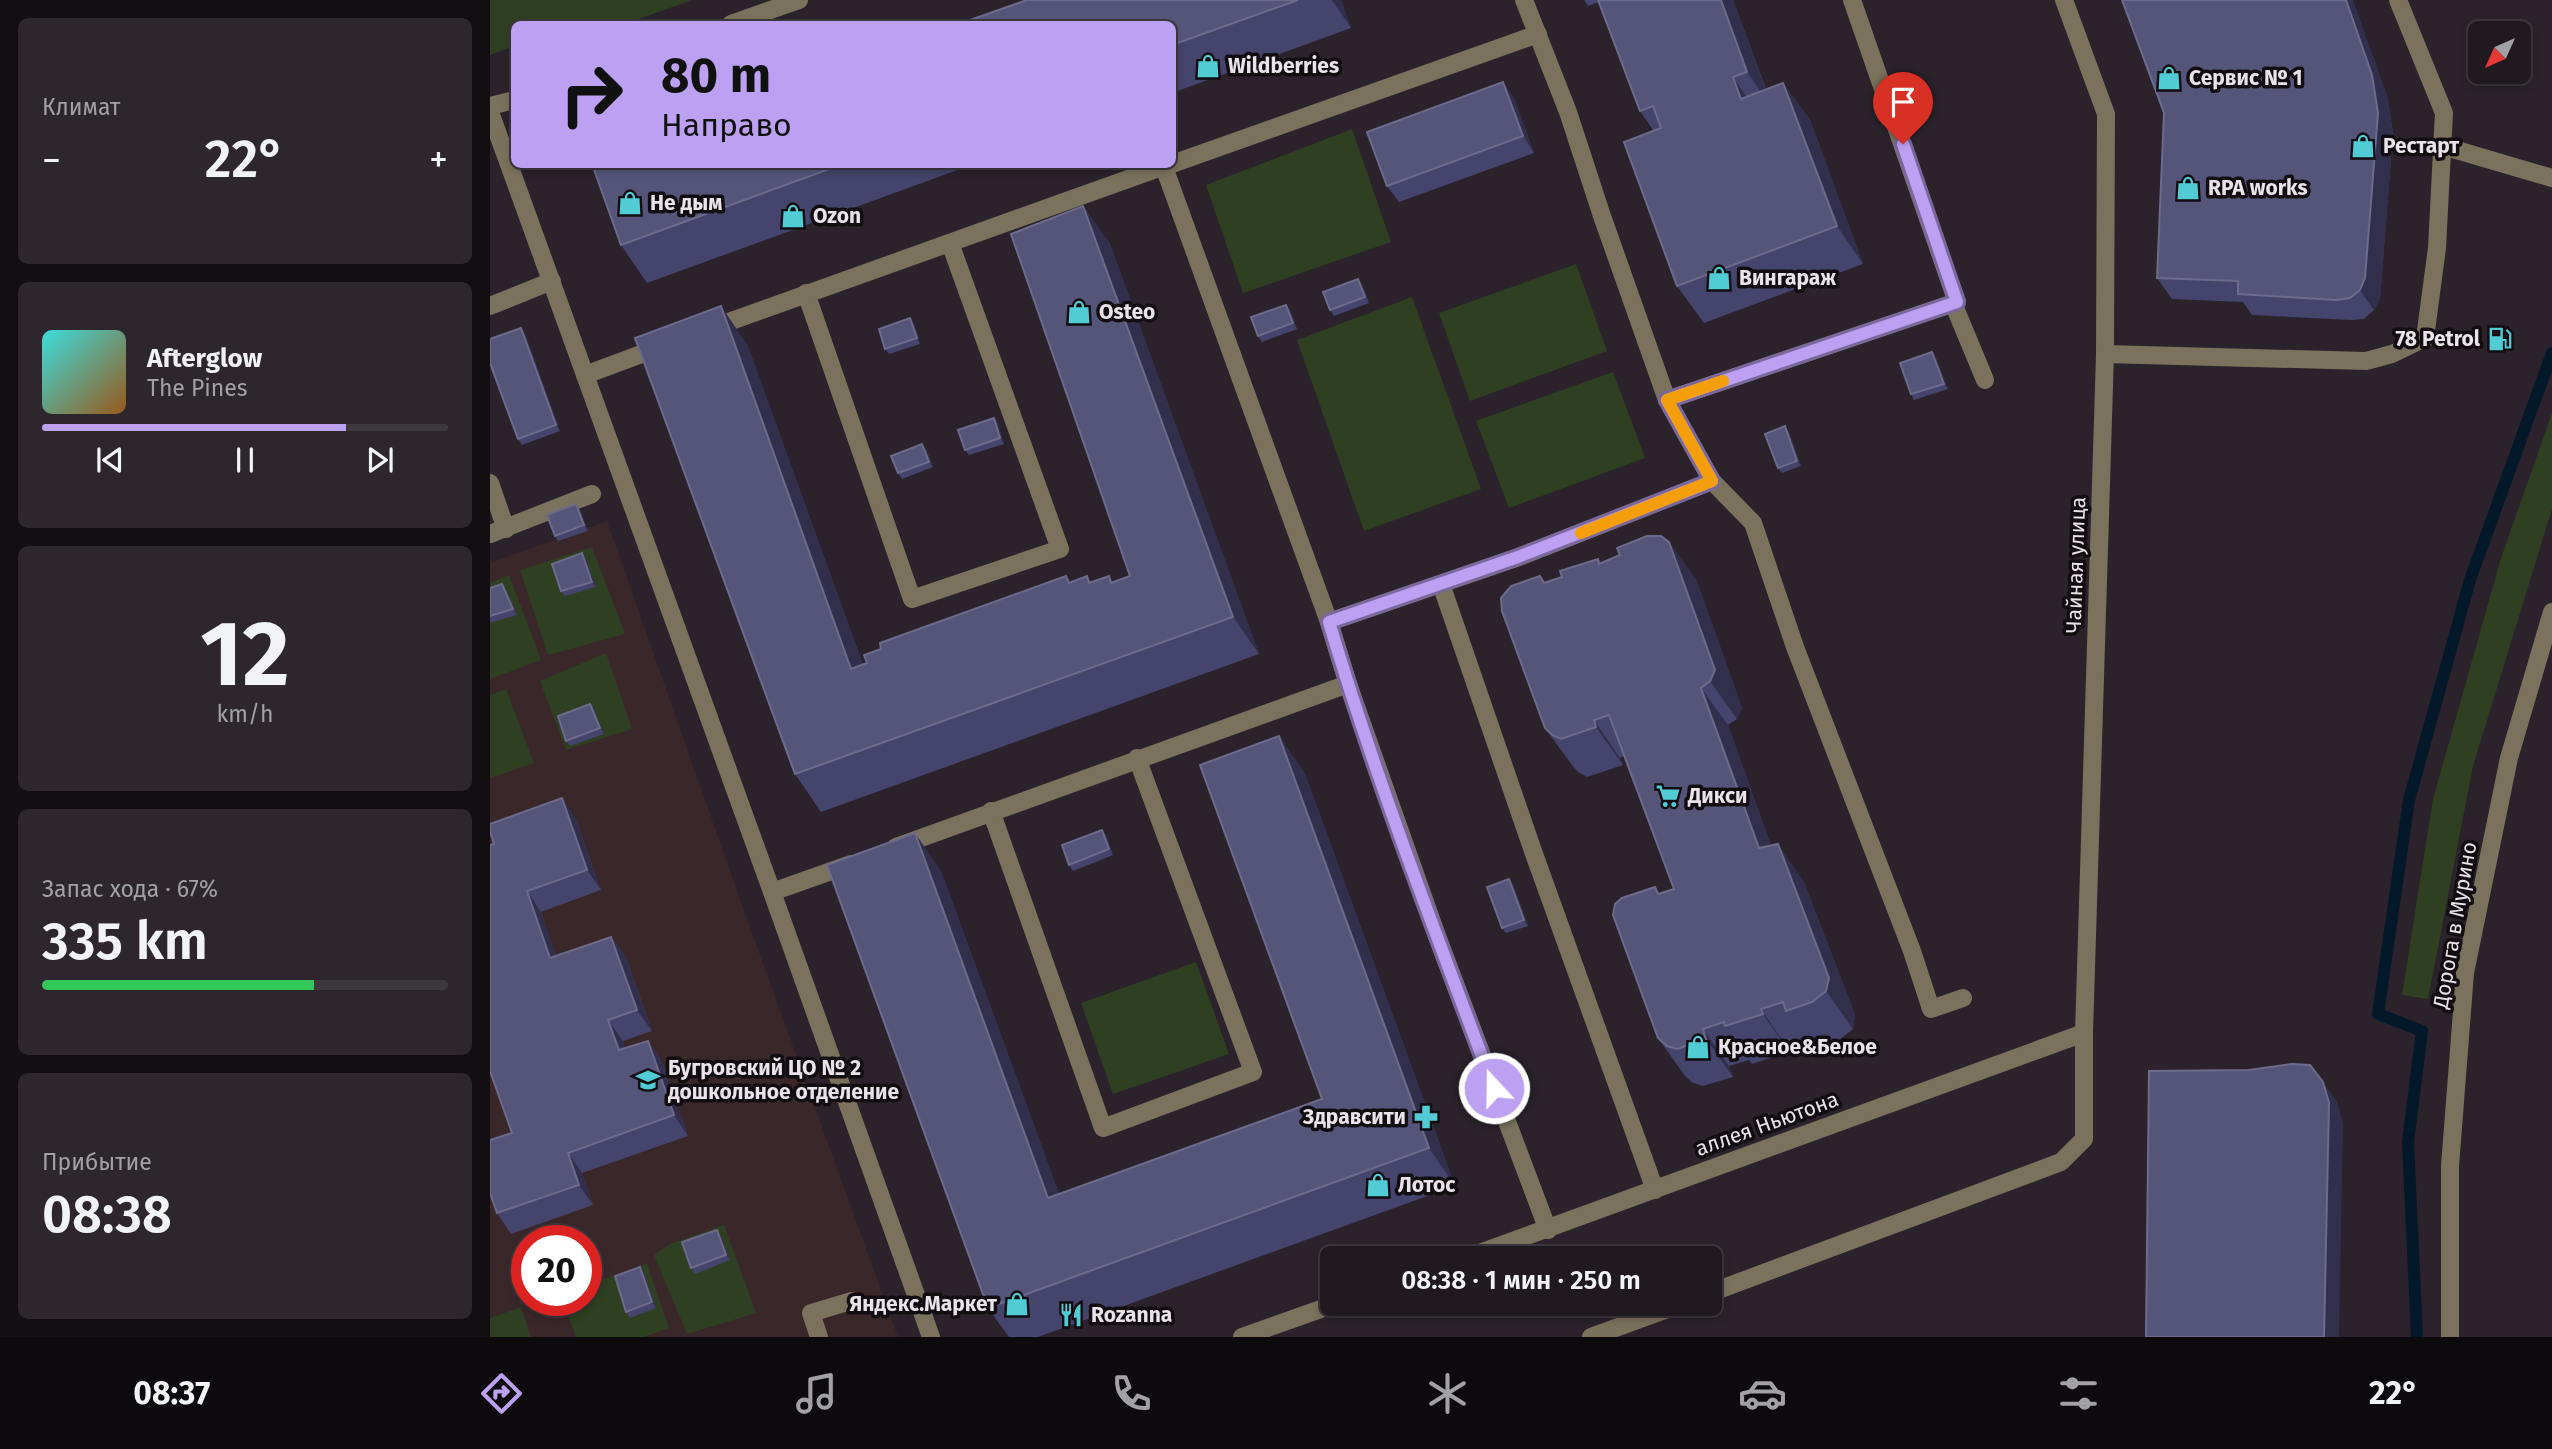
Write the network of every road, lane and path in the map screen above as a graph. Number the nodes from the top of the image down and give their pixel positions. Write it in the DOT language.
graph roads {
  1 [pos="799,0"];
  2 [pos="1524,0"];
  3 [pos="1852,0"];
  4 [pos="2064,0"];
  5 [pos="2398,0"];
  6 [pos="740,21"];
  7 [pos="1538,34"];
  8 [pos="511,101"];
  9 [pos="490,106"];
  10 [pos="490,112"];
  11 [pos="2443,146"];
  12 [pos="1176,163"];
  13 [pos="1161,168"];
  14 [pos="1170,168"];
  15 [pos="2552,178"];
  16 [pos="950,243"];
  17 [pos="552,281"];
  18 [pos="806,293"];
  19 [pos="1953,303"];
  20 [pos="490,306"];
  21 [pos="2105,354"];
  22 [pos="585,375"];
  23 [pos="1985,380"];
  24 [pos="1667,400"];
  25 [pos="1712,481"];
  26 [pos="490,483"];
  27 [pos="592,494"];
  28 [pos="498,531"];
  29 [pos="1441,584"];
  30 [pos="2552,612"];
  31 [pos="1329,622"];
  32 [pos="1348,684"];
  33 [pos="1137,758"];
  34 [pos="991,811"];
  35 [pos="772,892"];
  36 [pos="1963,998"];
  37 [pos="2084,1034"];
  38 [pos="1655,1189"];
  39 [pos="1548,1230"];
  40 [pos="1501,1246"];
  41 [pos="1722,1289"];
  42 [pos="850,1301"];
  43 [pos="1320,1309"];
  44 [pos="1648,1316"];
  45 [pos="819,1337"];
  46 [pos="931,1337"];
  47 [pos="1242,1337"];
  48 [pos="1591,1337"];
  49 [pos="2450,1337"];
  1 -- 6 [label="street"];
  2 -- 7 [label="street"];
  3 -- 19 [label="street"];
  4 -- 21 [label="street, Чайная улица"];
  5 -- 11 [label="street"];
  7 -- 12 [label="street"];
  7 -- 24 [label="street"];
  8 -- 9 [label="street"];
  10 -- 17 [label="street"];
  11 -- 15 [label="street"];
  11 -- 21 [label="street"];
  13 -- 16 [label="street"];
  14 -- 31 [label="street"];
  16 -- 18 [label="street"];
  16 -- 18 [label="street"];
  17 -- 20 [label="street"];
  17 -- 22 [label="street"];
  18 -- 22 [label="street"];
  19 -- 23 [label="street"];
  19 -- 24 [label="street"];
  21 -- 37 [label="street, Чайная улица"];
  22 -- 35 [label="street"];
  24 -- 25 [label="street"];
  25 -- 29 [label="street"];
  25 -- 36 [label="street"];
  26 -- 28 [label="street"];
  27 -- 28 [label="street"];
  29 -- 31 [label="street"];
  29 -- 38 [label="street"];
  30 -- 49 [label="street, Дорога в Мурино"];
  31 -- 32 [label="street"];
  32 -- 33 [label="street"];
  32 -- 39 [label="street"];
  33 -- 34 [label="street"];
  33 -- 34 [label="street"];
  34 -- 35 [label="street"];
  35 -- 46 [label="street"];
  37 -- 38 [label="street, аллея Ньютона"];
  37 -- 41 [label="street, Чайная улица"];
  38 -- 39 [label="street, аллея Ньютона"];
  39 -- 40 [label="street, аллея Ньютона"];
  42 -- 45 [label="street"];
  43 -- 47 [label="street"];
  44 -- 48 [label="street"];
}
